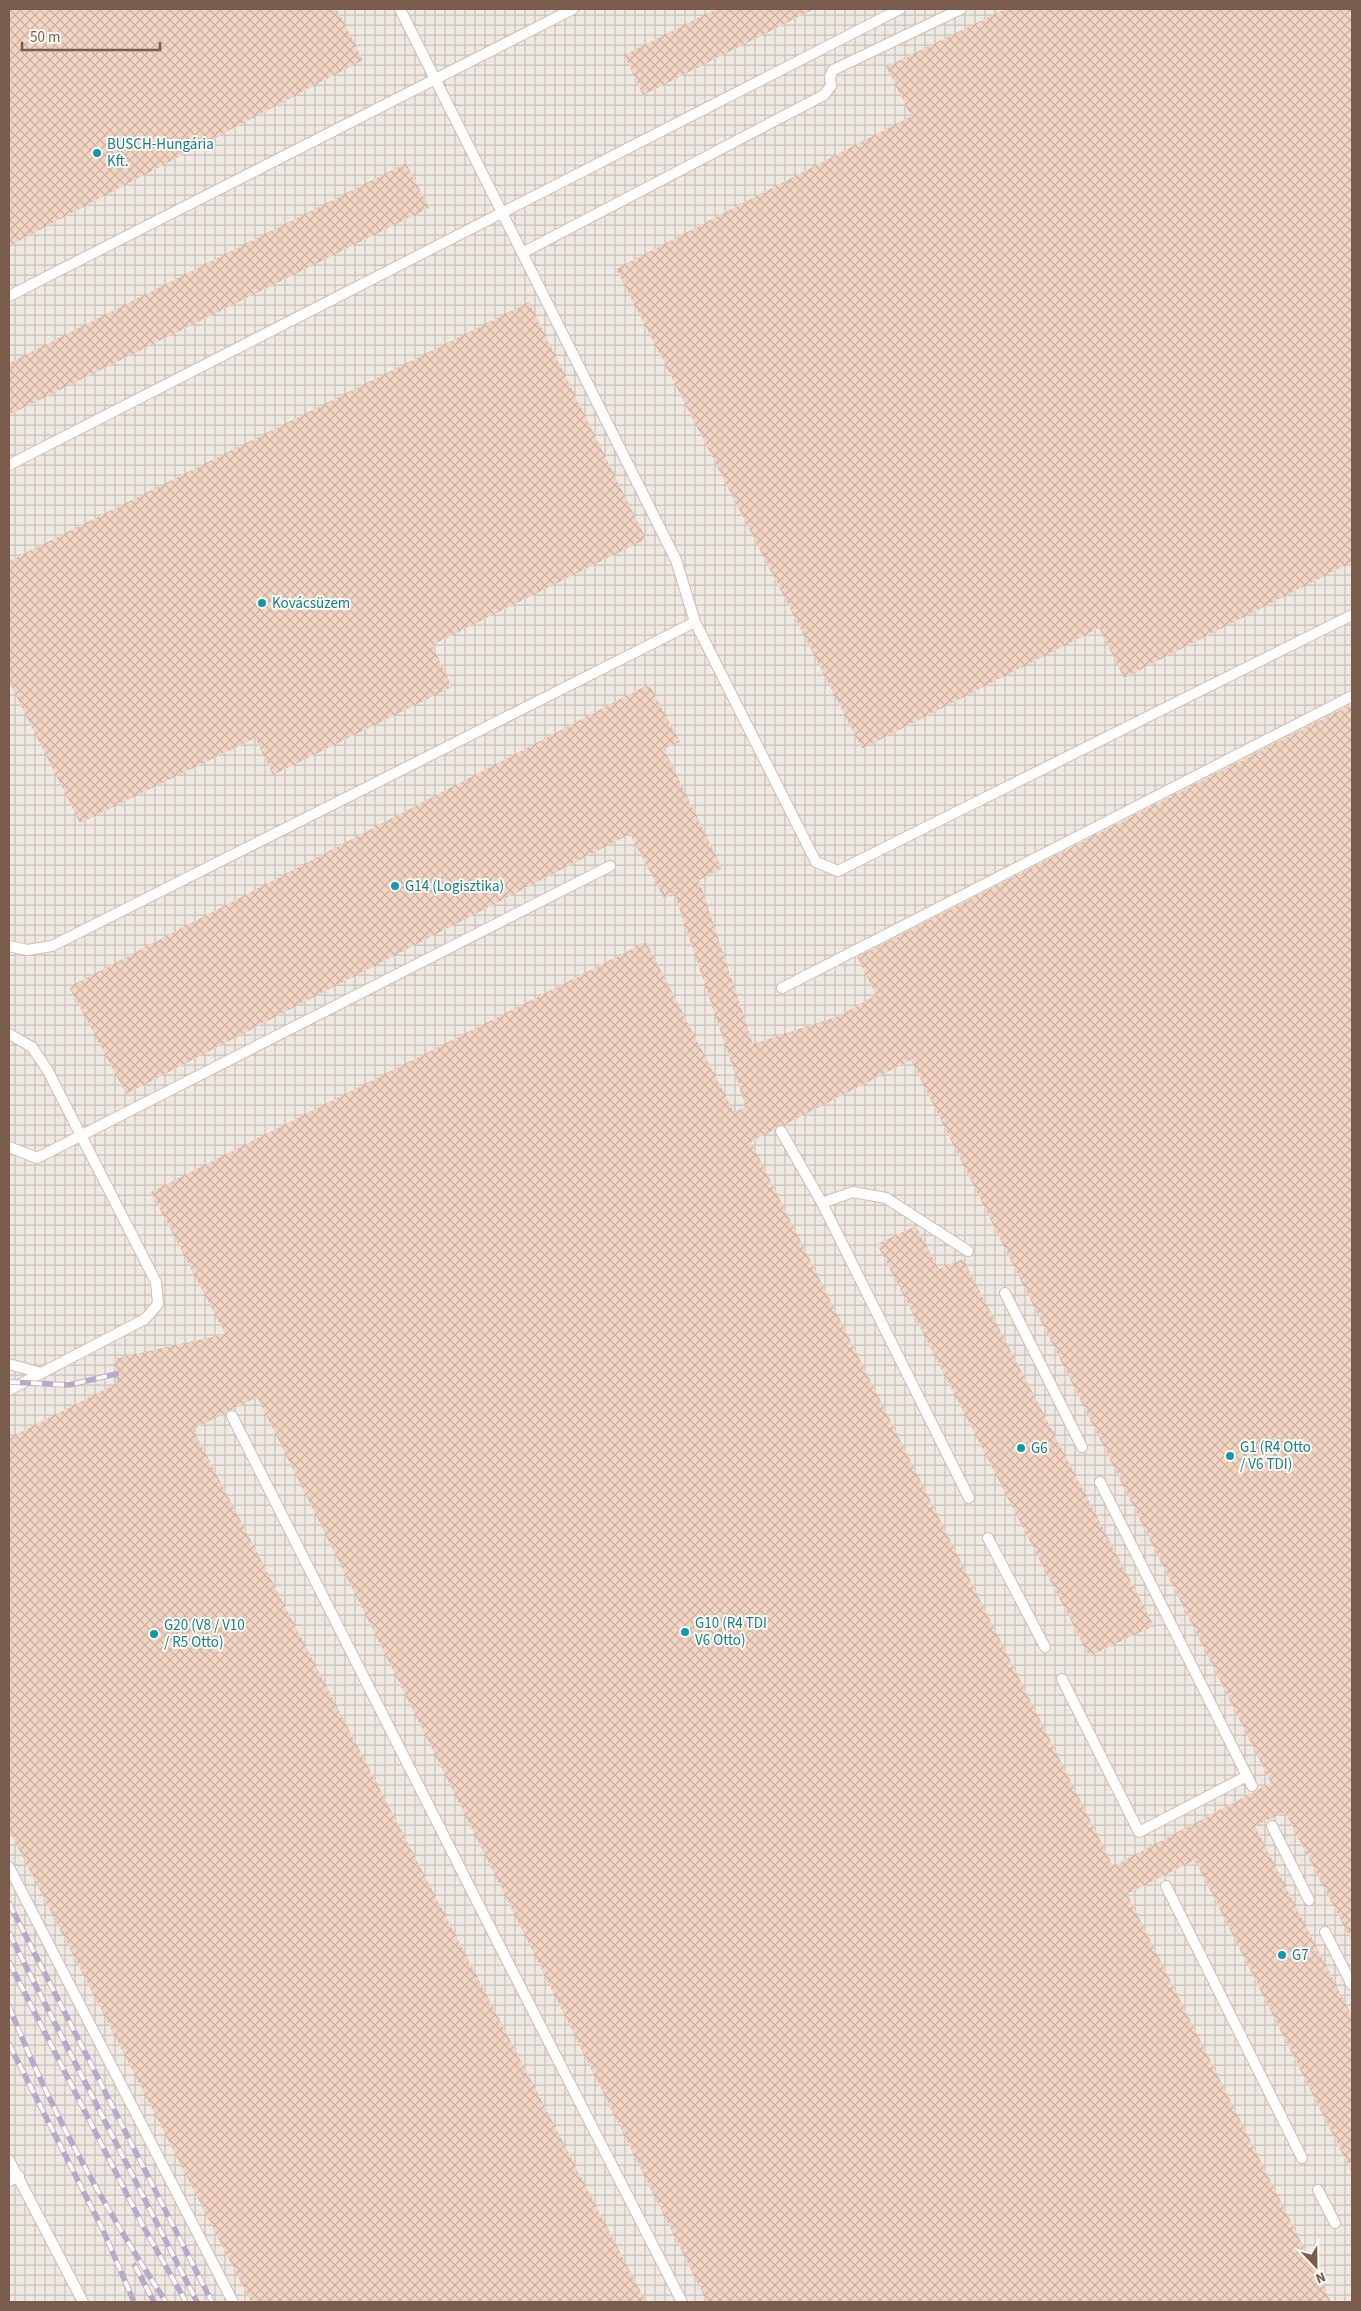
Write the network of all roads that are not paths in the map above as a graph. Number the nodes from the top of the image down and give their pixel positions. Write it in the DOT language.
graph roads {
  1 [pos="400,9"];
  2 [pos="573,9"];
  3 [pos="900,9"];
  4 [pos="961,9"];
  5 [pos="436,78"];
  6 [pos="504,212"];
  7 [pos="524,252"];
  8 [pos="9,296"];
  9 [pos="9,465"];
  10 [pos="1352,615"];
  11 [pos="694,622"];
  12 [pos="1352,696"];
  13 [pos="610,866"];
  14 [pos="9,946"];
  15 [pos="782,988"];
  16 [pos="9,1034"];
  17 [pos="781,1131"];
  18 [pos="82,1137"];
  19 [pos="9,1147"];
  20 [pos="822,1203"];
  21 [pos="968,1251"];
  22 [pos="1005,1293"];
  23 [pos="9,1364"];
  24 [pos="40,1373"];
  25 [pos="9,1390"];
  26 [pos="232,1416"];
  27 [pos="1082,1447"];
  28 [pos="1100,1482"];
  29 [pos="969,1498"];
  30 [pos="988,1538"];
  31 [pos="1046,1647"];
  32 [pos="1062,1679"];
  33 [pos="1247,1776"];
  34 [pos="1252,1786"];
  35 [pos="1272,1826"];
  36 [pos="9,1867"];
  37 [pos="1166,1886"];
  38 [pos="1309,1900"];
  39 [pos="1325,1932"];
  40 [pos="1352,1985"];
  41 [pos="1302,2158"];
  42 [pos="9,2160"];
  43 [pos="19,2176"];
  44 [pos="9,2181"];
  45 [pos="1318,2190"];
  46 [pos="1335,2223"];
  47 [pos="83,2302"];
  48 [pos="233,2302"];
  49 [pos="682,2302"];
  1 -- 5 [label="lane"];
  2 -- 5 [label="lane"];
  3 -- 6 [label="lane"];
  4 -- 7 [label="lane"];
  5 -- 6 [label="lane"];
  5 -- 8 [label="lane"];
  6 -- 7 [label="lane"];
  6 -- 9 [label="lane"];
  7 -- 11 [label="lane"];
  10 -- 11 [label="lane"];
  11 -- 14 [label="lane"];
  12 -- 15 [label="lane"];
  13 -- 18 [label="lane"];
  16 -- 18 [label="lane"];
  17 -- 20 [label="lane"];
  18 -- 19 [label="lane"];
  18 -- 24 [label="lane"];
  20 -- 21 [label="lane"];
  20 -- 29 [label="lane"];
  22 -- 27 [label="lane"];
  23 -- 24 [label="lane"];
  24 -- 25 [label="lane"];
  26 -- 49 [label="lane"];
  28 -- 33 [label="lane"];
  30 -- 31 [label="lane"];
  32 -- 33 [label="lane"];
  33 -- 34 [label="lane"];
  35 -- 38 [label="lane"];
  36 -- 48 [label="lane"];
  37 -- 41 [label="lane"];
  39 -- 40 [label="lane"];
  42 -- 43 [label="lane"];
  43 -- 44 [label="lane"];
  43 -- 47 [label="lane"];
  45 -- 46 [label="lane"];
}
